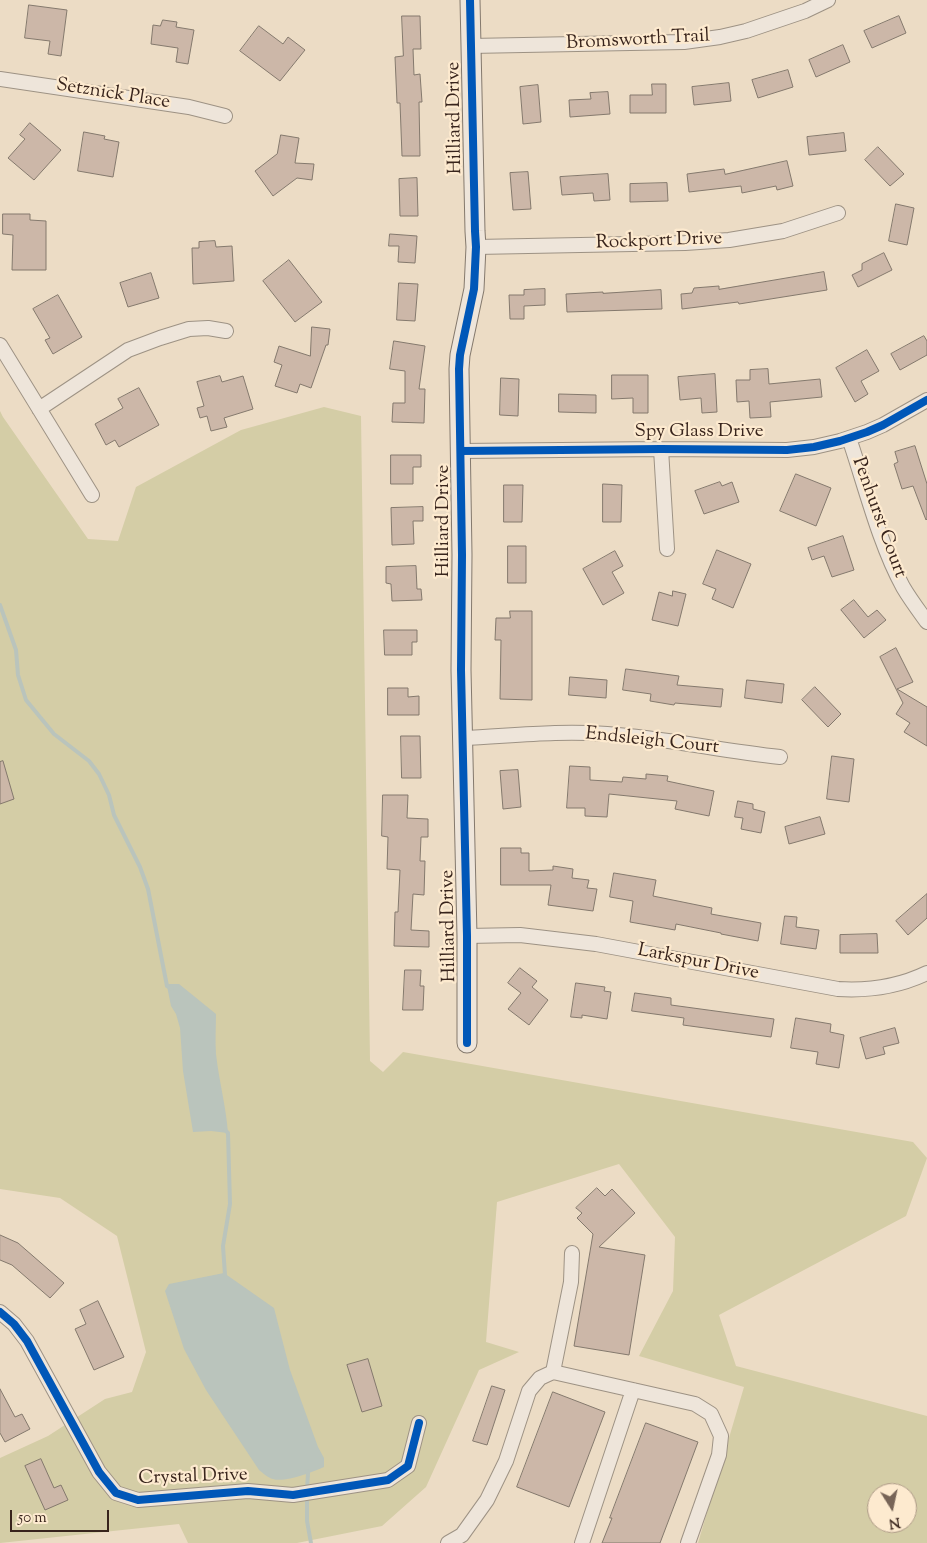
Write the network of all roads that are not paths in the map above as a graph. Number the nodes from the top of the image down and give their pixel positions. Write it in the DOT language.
graph roads {
  1 [pos="470,0"];
  2 [pos="828,0"];
  3 [pos="470,46"];
  4 [pos="0,78"];
  5 [pos="225,116"];
  6 [pos="838,213"];
  7 [pos="476,246"];
  8 [pos="226,331"];
  9 [pos="0,345"];
  10 [pos="927,400"];
  11 [pos="39,409"];
  12 [pos="850,438"];
  13 [pos="661,449"];
  14 [pos="461,451"];
  15 [pos="92,495"];
  16 [pos="667,550"];
  17 [pos="927,622"];
  18 [pos="463,738"];
  19 [pos="780,757"];
  20 [pos="467,936"];
  21 [pos="927,973"];
  22 [pos="467,1043"];
  23 [pos="572,1253"];
  24 [pos="0,1312"];
  25 [pos="553,1372"];
  26 [pos="633,1390"];
  27 [pos="419,1424"];
  28 [pos="465,1539"];
  29 [pos="448,1543"];
  30 [pos="582,1543"];
  31 [pos="688,1543"];
  1 -- 3 [label="street, Hilliard Drive"];
  2 -- 3 [label="street, Bromsworth Trail"];
  3 -- 7 [label="street, Hilliard Drive"];
  4 -- 5 [label="street, Setznick Place"];
  6 -- 7 [label="street, Rockport Drive"];
  7 -- 14 [label="street, Hilliard Drive"];
  8 -- 11 [label="street"];
  9 -- 11 [label="street"];
  10 -- 12 [label="street, Spy Glass Drive"];
  11 -- 15 [label="street"];
  12 -- 13 [label="street, Spy Glass Drive"];
  12 -- 17 [label="street, Penhurst Court"];
  13 -- 14 [label="street, Spy Glass Drive"];
  13 -- 16 [label="street"];
  14 -- 18 [label="street, Hilliard Drive"];
  18 -- 19 [label="street, Endsleigh Court"];
  18 -- 20 [label="street, Hilliard Drive"];
  20 -- 21 [label="street, Larkspur Drive"];
  20 -- 22 [label="street, Hilliard Drive"];
  23 -- 25 [label="street"];
  24 -- 27 [label="street, Crystal Drive"];
  25 -- 26 [label="street"];
  25 -- 28 [label="street"];
  26 -- 30 [label="street"];
  26 -- 31 [label="street"];
  28 -- 29 [label="street"];
}
